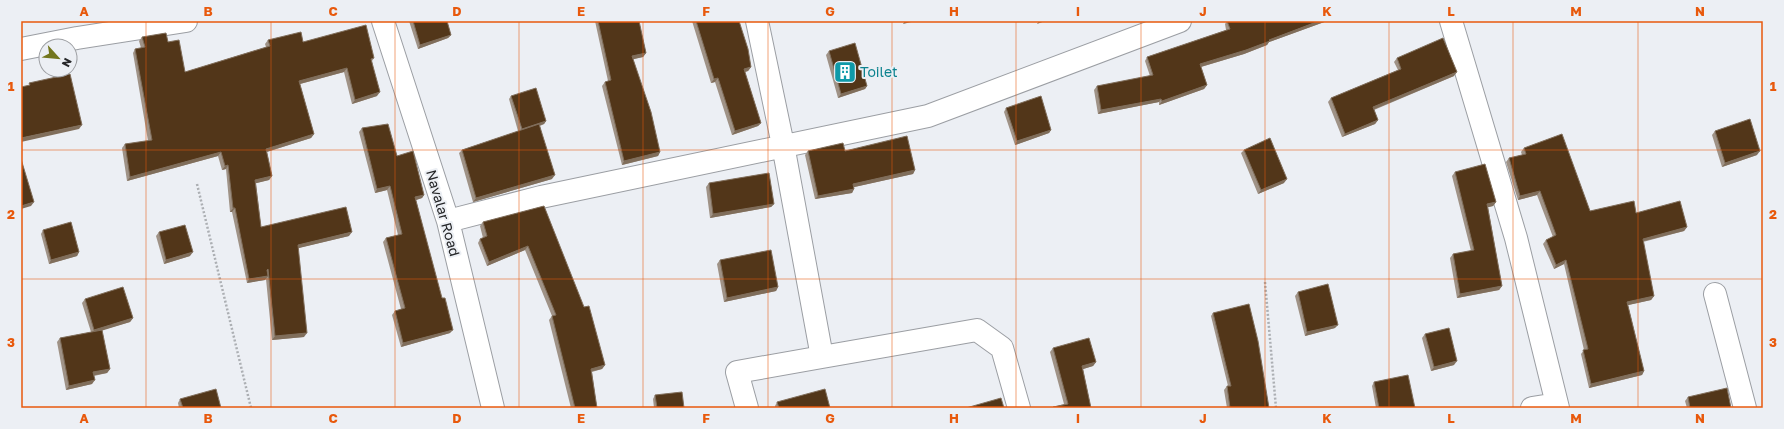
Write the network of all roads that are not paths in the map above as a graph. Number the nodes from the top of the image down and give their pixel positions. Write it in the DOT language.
graph roads {
  1 [pos="186,21"];
  2 [pos="383,21"];
  3 [pos="756,21"];
  4 [pos="1180,21"];
  5 [pos="1451,21"];
  6 [pos="21,49"];
  7 [pos="783,145"];
  8 [pos="448,221"];
  9 [pos="1715,294"];
  10 [pos="822,357"];
  11 [pos="1558,406"];
  12 [pos="493,408"];
  13 [pos="747,408"];
  14 [pos="1019,408"];
  15 [pos="1532,408"];
  16 [pos="1745,408"];
  1 -- 6 [label="street"];
  2 -- 8 [label="street, Navalar Road"];
  3 -- 7 [label="street"];
  4 -- 7 [label="street"];
  5 -- 11 [label="street"];
  7 -- 8 [label="street"];
  7 -- 10 [label="street"];
  8 -- 12 [label="street, Navalar Road"];
  9 -- 16 [label="street"];
  10 -- 13 [label="street"];
  10 -- 14 [label="street"];
  11 -- 15 [label="street"];
}
